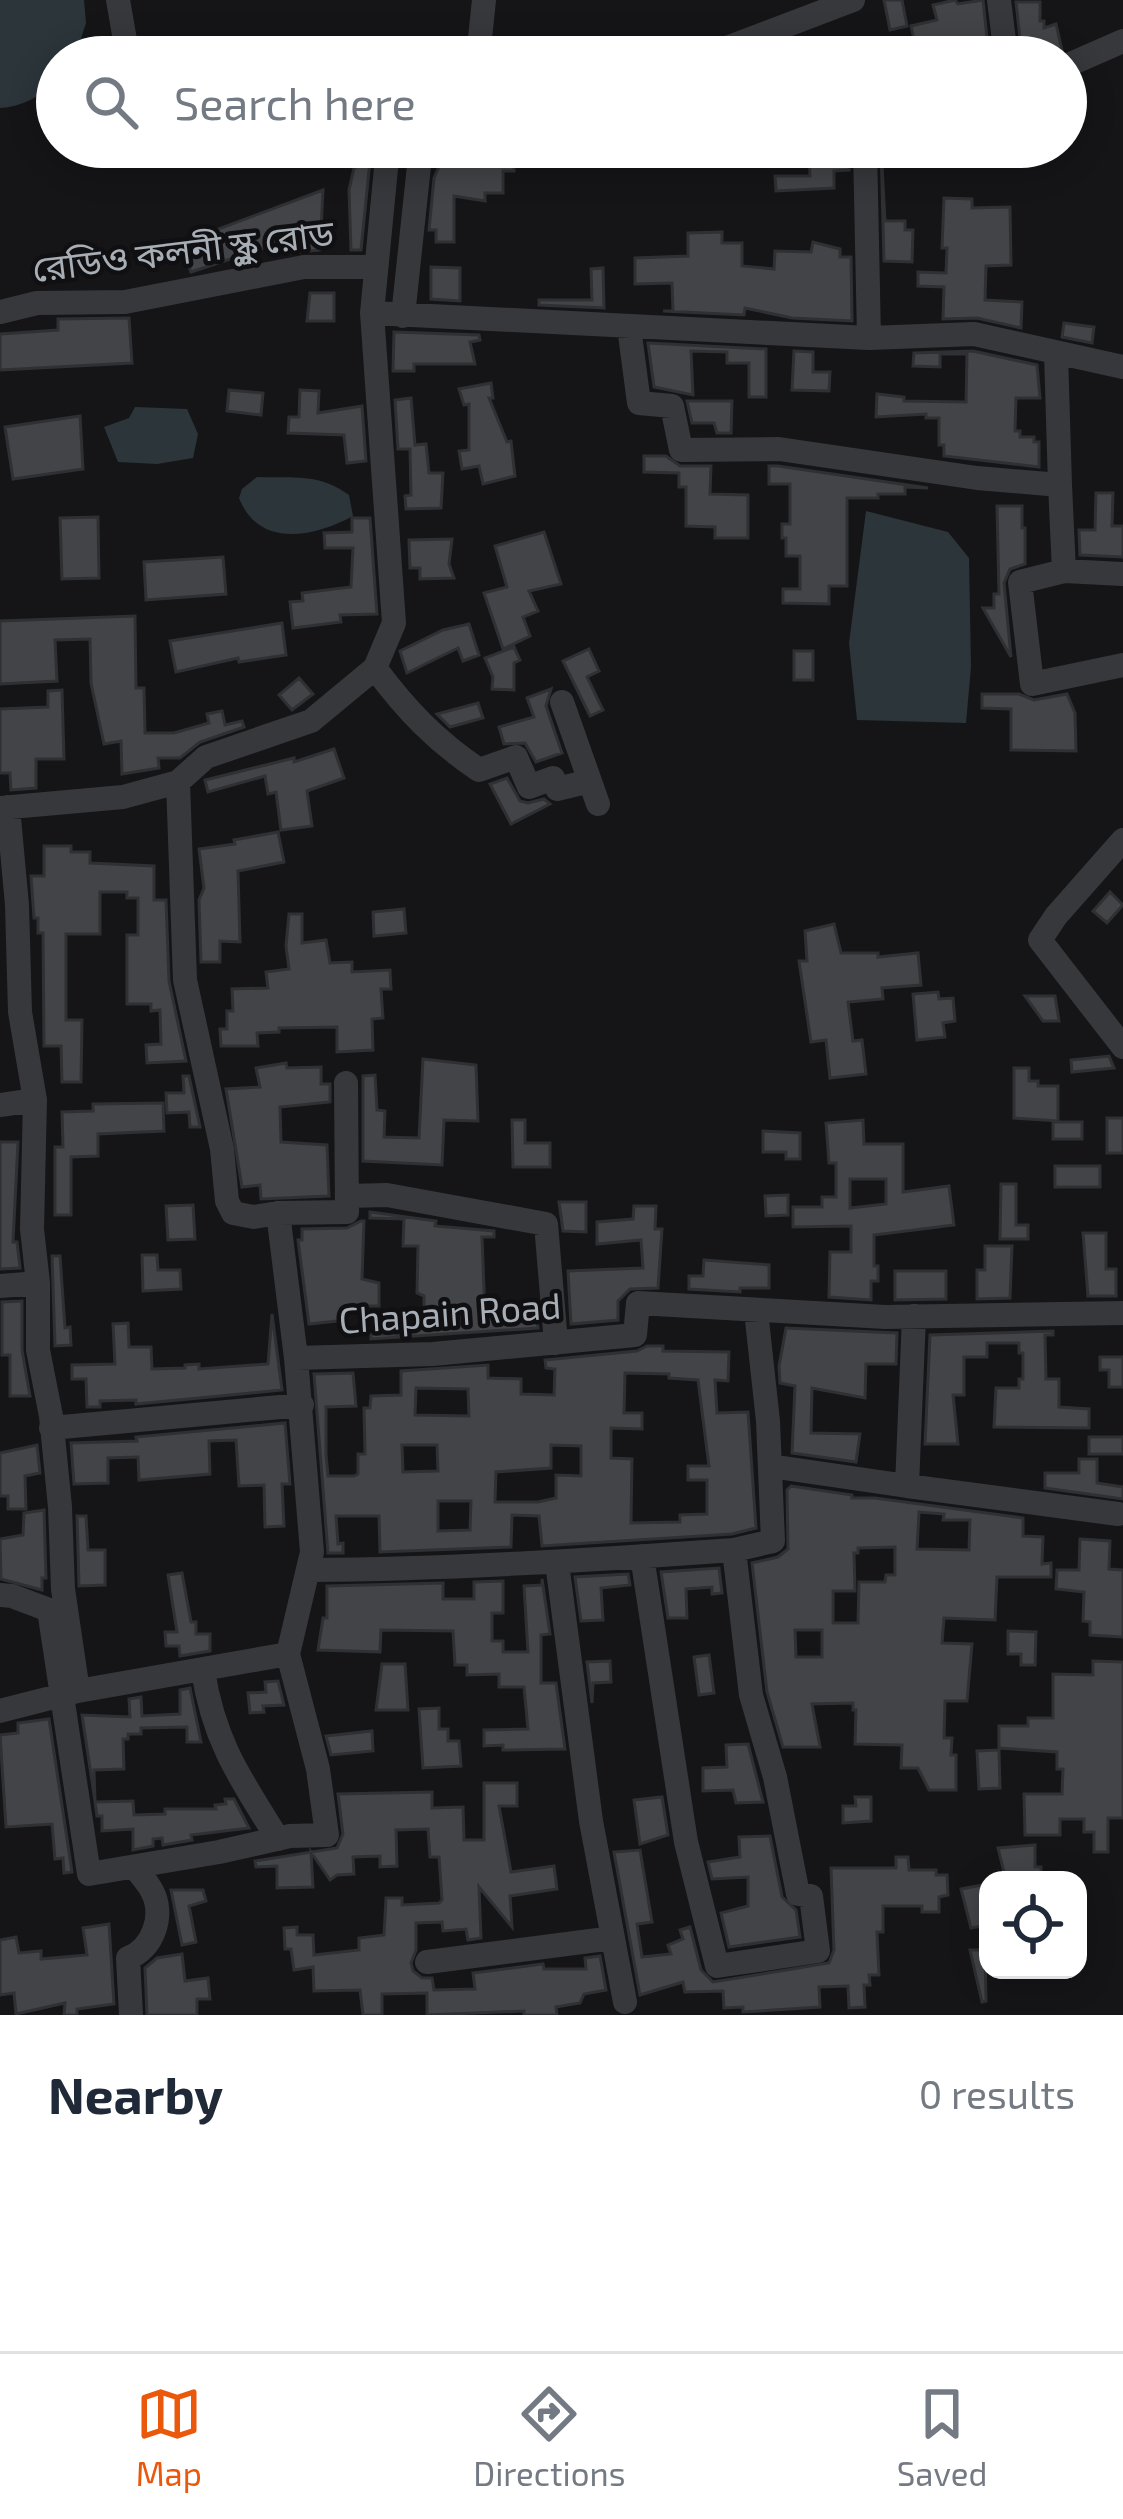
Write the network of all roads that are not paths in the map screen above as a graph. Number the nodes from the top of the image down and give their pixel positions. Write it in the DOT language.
graph roads {
  1 [pos="118,0"];
  2 [pos="484,0"];
  3 [pos="853,0"];
  4 [pos="999,0"];
  5 [pos="124,36"];
  6 [pos="480,36"];
  7 [pos="758,36"];
  8 [pos="1003,36"];
  9 [pos="1123,41"];
  10 [pos="1087,57"];
  11 [pos="386,168"];
  12 [pos="417,168"];
  13 [pos="865,168"];
  14 [pos="375,267"];
  15 [pos="0,312"];
  16 [pos="372,314"];
  17 [pos="403,316"];
  18 [pos="629,327"];
  19 [pos="869,338"];
  20 [pos="1056,353"];
  21 [pos="1123,367"];
  22 [pos="1060,485"];
  23 [pos="1064,571"];
  24 [pos="1123,574"];
  25 [pos="1123,665"];
  26 [pos="375,668"];
  27 [pos="562,702"];
  28 [pos="178,782"];
  29 [pos="4,808"];
  30 [pos="1123,840"];
  31 [pos="9,915"];
  32 [pos="1123,1047"];
  33 [pos="346,1083"];
  34 [pos="35,1100"];
  35 [pos="0,1105"];
  36 [pos="346,1196"];
  37 [pos="278,1214"];
  38 [pos="38,1283"];
  39 [pos="0,1286"];
  40 [pos="756,1311"];
  41 [pos="1123,1313"];
  42 [pos="914,1316"];
  43 [pos="556,1343"];
  44 [pos="296,1358"];
  45 [pos="302,1406"];
  46 [pos="51,1428"];
  47 [pos="770,1466"];
  48 [pos="908,1486"];
  49 [pos="1118,1514"];
  50 [pos="734,1550"];
  51 [pos="642,1556"];
  52 [pos="557,1563"];
  53 [pos="309,1570"];
  54 [pos="0,1595"];
  55 [pos="288,1654"];
  56 [pos="203,1670"];
  57 [pos="69,1692"];
  58 [pos="0,1711"];
  59 [pos="278,1839"];
  60 [pos="134,1867"];
  61 [pos="613,1938"];
  62 [pos="427,1962"];
  63 [pos="625,2002"];
  64 [pos="131,2015"];
  1 -- 5 [label="street"];
  2 -- 6 [label="street"];
  3 -- 7 [label="street"];
  4 -- 8 [label="street"];
  9 -- 10 [label="street"];
  11 -- 14 [label="street"];
  12 -- 17 [label="street"];
  13 -- 19 [label="street"];
  14 -- 15 [label="street, রেডিও কলনী স্কুল রোড"];
  14 -- 16 [label="street"];
  16 -- 17 [label="street"];
  16 -- 26 [label="street"];
  17 -- 18 [label="street"];
  18 -- 19 [label="street"];
  18 -- 22 [label="street"];
  19 -- 20 [label="street"];
  20 -- 21 [label="street"];
  20 -- 22 [label="street"];
  22 -- 23 [label="street"];
  23 -- 24 [label="street"];
  23 -- 25 [label="street"];
  26 -- 27 [label="street"];
  26 -- 28 [label="street"];
  28 -- 29 [label="street"];
  28 -- 37 [label="street"];
  29 -- 31 [label="street"];
  30 -- 32 [label="street"];
  31 -- 34 [label="street"];
  33 -- 36 [label="street"];
  34 -- 35 [label="street"];
  34 -- 38 [label="street"];
  36 -- 37 [label="street"];
  36 -- 43 [label="street"];
  37 -- 44 [label="street"];
  38 -- 39 [label="street"];
  38 -- 46 [label="street"];
  40 -- 42 [label="street, Chapain Road"];
  40 -- 43 [label="street, Chapain Road"];
  40 -- 47 [label="street"];
  41 -- 42 [label="street, Chapain Road"];
  42 -- 48 [label="street"];
  43 -- 44 [label="street, Chapain Road"];
  44 -- 45 [label="street, Chapain Road"];
  45 -- 46 [label="street"];
  45 -- 53 [label="street, Chapain Road"];
  46 -- 57 [label="street"];
  47 -- 48 [label="street"];
  47 -- 50 [label="street"];
  48 -- 49 [label="street"];
  50 -- 51 [label="street"];
  50 -- 51 [label="street"];
  51 -- 52 [label="street"];
  52 -- 53 [label="street"];
  52 -- 61 [label="street"];
  53 -- 55 [label="street, Chapain Road"];
  54 -- 57 [label="street"];
  55 -- 56 [label="street"];
  55 -- 59 [label="street"];
  56 -- 57 [label="street"];
  56 -- 59 [label="street"];
  57 -- 58 [label="street"];
  57 -- 60 [label="street"];
  59 -- 60 [label="street"];
  60 -- 64 [label="street"];
  61 -- 62 [label="street"];
  61 -- 63 [label="street"];
}
